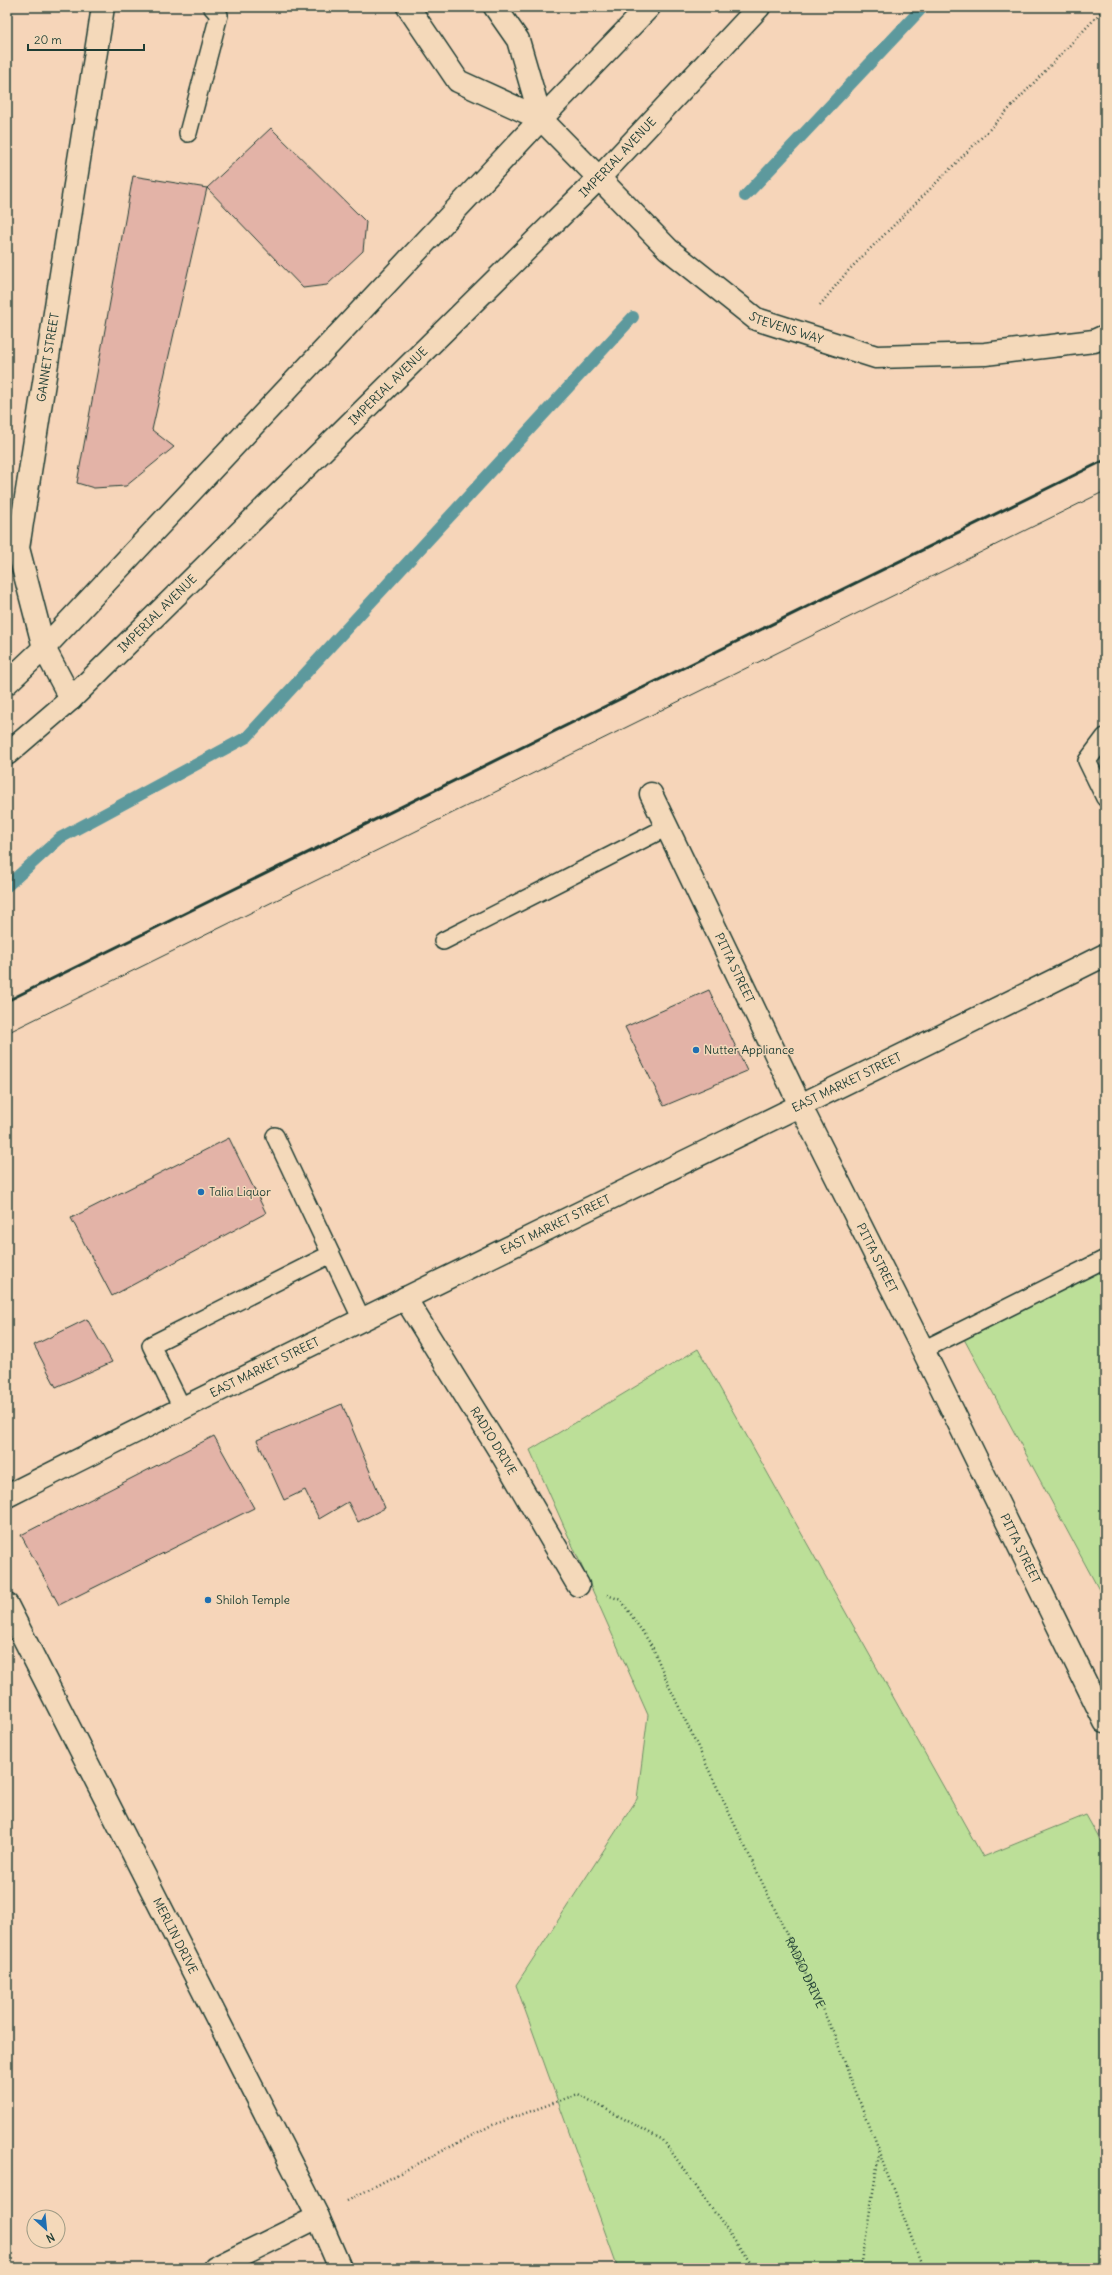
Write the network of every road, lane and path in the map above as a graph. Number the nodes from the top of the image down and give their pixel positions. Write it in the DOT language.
graph roads {
  1 [pos="103,7"];
  2 [pos="212,7"];
  3 [pos="408,7"];
  4 [pos="495,7"];
  5 [pos="649,7"];
  6 [pos="759,7"];
  7 [pos="1105,8"];
  8 [pos="541,119"];
  9 [pos="188,133"];
  10 [pos="599,178"];
  11 [pos="797,332"];
  12 [pos="1105,336"];
  13 [pos="44,648"];
  14 [pos="7,682"];
  15 [pos="71,699"];
  16 [pos="1105,737"];
  17 [pos="7,754"];
  18 [pos="651,794"];
  19 [pos="1105,798"];
  20 [pos="667,826"];
  21 [pos="443,941"];
  22 [pos="1105,955"];
  23 [pos="801,1107"];
  24 [pos="275,1136"];
  25 [pos="331,1254"];
  26 [pos="1105,1259"];
  27 [pos="405,1298"];
  28 [pos="362,1320"];
  29 [pos="923,1350"];
  30 [pos="182,1408"];
  31 [pos="7,1496"];
  32 [pos="578,1585"];
  33 [pos="7,1605"];
  34 [pos="1105,1722"];
  35 [pos="879,2154"];
  36 [pos="318,2217"];
  37 [pos="215,2268"];
  38 [pos="340,2268"];
  39 [pos="754,2268"];
  40 [pos="861,2268"];
  41 [pos="923,2268"];
  1 -- 13 [label="main road, GANNET STREET"];
  2 -- 9 [label="lane"];
  3 -- 8 [label="main road"];
  4 -- 8 [label="main road"];
  5 -- 8 [label="main road"];
  6 -- 10 [label="main road, IMPERIAL AVENUE"];
  7 -- 11 [label="path"];
  8 -- 10 [label="main road, STEVENS WAY"];
  8 -- 13 [label="main road"];
  10 -- 11 [label="main road, STEVENS WAY"];
  10 -- 15 [label="main road, IMPERIAL AVENUE"];
  11 -- 12 [label="main road, STEVENS WAY"];
  13 -- 14 [label="main road"];
  13 -- 15 [label="main road, GANNET STREET"];
  15 -- 17 [label="main road, IMPERIAL AVENUE"];
  16 -- 19 [label="lane"];
  18 -- 20 [label="main road, PITTA STREET"];
  20 -- 21 [label="lane"];
  20 -- 23 [label="main road, PITTA STREET"];
  22 -- 23 [label="main road, EAST MARKET STREET"];
  23 -- 27 [label="main road, EAST MARKET STREET"];
  23 -- 29 [label="main road, PITTA STREET"];
  24 -- 25 [label="lane"];
  25 -- 28 [label="lane"];
  25 -- 30 [label="lane"];
  26 -- 29 [label="lane"];
  27 -- 28 [label="main road, EAST MARKET STREET"];
  27 -- 32 [label="main road, RADIO DRIVE"];
  28 -- 30 [label="main road, EAST MARKET STREET"];
  29 -- 34 [label="main road, PITTA STREET"];
  30 -- 31 [label="main road, EAST MARKET STREET"];
  32 -- 35 [label="path, RADIO DRIVE"];
  33 -- 36 [label="main road, MERLIN DRIVE"];
  35 -- 40 [label="path"];
  35 -- 41 [label="path, RADIO DRIVE"];
  36 -- 37 [label="main road"];
  36 -- 38 [label="main road, MERLIN DRIVE"];
  36 -- 39 [label="path"];
}
